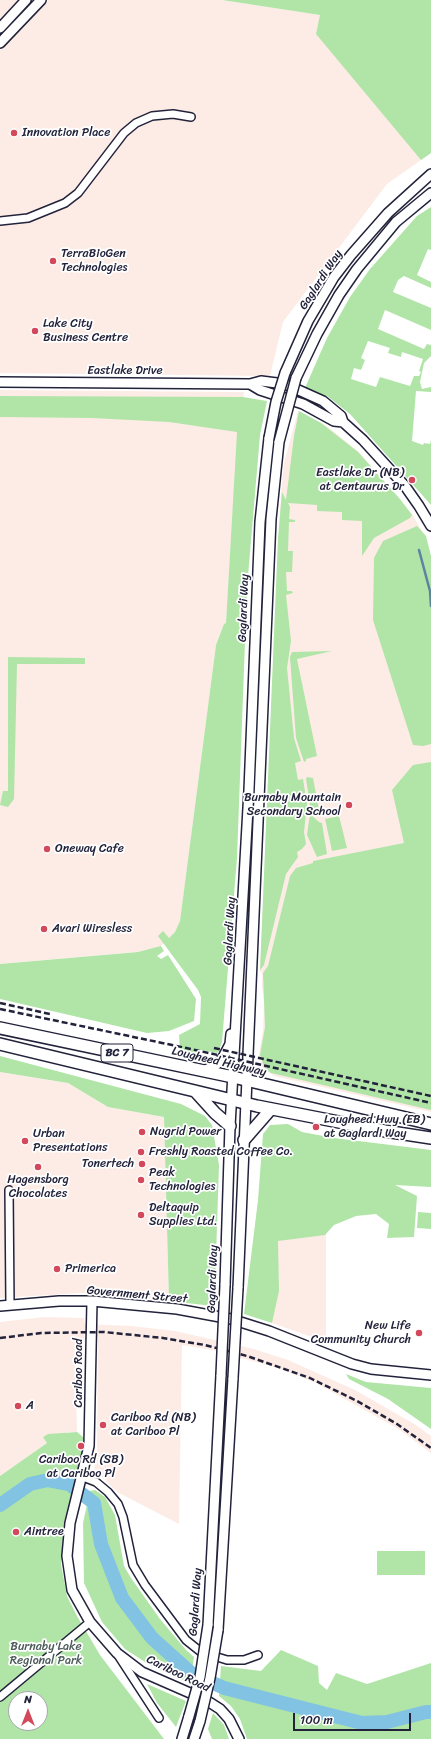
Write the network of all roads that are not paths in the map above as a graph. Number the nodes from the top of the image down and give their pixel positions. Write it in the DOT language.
graph roads {
  1 [pos="26,0"];
  2 [pos="41,0"];
  3 [pos="0,28"];
  4 [pos="0,43"];
  5 [pos="191,117"];
  6 [pos="431,174"];
  7 [pos="431,193"];
  8 [pos="0,221"];
  9 [pos="0,382"];
  10 [pos="428,512"];
  11 [pos="431,526"];
  12 [pos="238,998"];
  13 [pos="0,1028"];
  14 [pos="0,1044"];
  15 [pos="203,1071"];
  16 [pos="233,1077"];
  17 [pos="246,1080"];
  18 [pos="195,1091"];
  19 [pos="232,1099"];
  20 [pos="244,1103"];
  21 [pos="271,1109"];
  22 [pos="431,1124"];
  23 [pos="230,1126"];
  24 [pos="431,1138"];
  25 [pos="244,1140"];
  26 [pos="9,1190"];
  27 [pos="92,1301"];
  28 [pos="10,1305"];
  29 [pos="0,1306"];
  30 [pos="431,1374"];
  31 [pos="83,1477"];
  32 [pos="90,1622"];
  33 [pos="117,1653"];
  34 [pos="258,1655"];
  35 [pos="0,1697"];
  36 [pos="159,1718"];
  37 [pos="182,1739"];
  38 [pos="194,1739"];
  39 [pos="239,1739"];
  1 -- 3 [label="main road"];
  2 -- 4 [label="main road"];
  5 -- 8 [label="street"];
  6 -- 12 [label="main road, Gaglardi Way, bridge"];
  7 -- 17 [label="main road, Gaglardi Way, bridge"];
  9 -- 10 [label="main road, Eastlake Drive"];
  10 -- 11 [label="main road, Eastlake Drive"];
  12 -- 15 [label="main road"];
  12 -- 16 [label="main road, Gaglardi Way"];
  13 -- 15 [label="main road, Lougheed Highway / BC 7"];
  14 -- 18 [label="main road, BC 7"];
  15 -- 16 [label="main road, Lougheed Highway / BC 7"];
  16 -- 17 [label="main road, Lougheed Highway / BC 7"];
  16 -- 19 [label="main road, Gaglardi Way"];
  17 -- 20 [label="main road, Gaglardi Way"];
  17 -- 22 [label="main road, Lougheed Highway / BC 7"];
  18 -- 19 [label="main road, BC 7"];
  18 -- 23 [label="main road"];
  19 -- 20 [label="main road, BC 7"];
  19 -- 23 [label="main road, Gaglardi Way"];
  20 -- 21 [label="main road, BC 7"];
  20 -- 25 [label="main road, Gaglardi Way"];
  21 -- 24 [label="main road, BC 7"];
  21 -- 25 [label="main road"];
  23 -- 37 [label="main road, Gaglardi Way, bridge"];
  25 -- 38 [label="main road, Gaglardi Way, bridge"];
  26 -- 28 [label="street"];
  27 -- 28 [label="main road, Government Street"];
  27 -- 30 [label="main road, Government Street"];
  27 -- 31 [label="main road, Cariboo Road"];
  28 -- 29 [label="main road, Government Street"];
  31 -- 32 [label="main road, Cariboo Road"];
  31 -- 34 [label="street"];
  32 -- 33 [label="main road, Cariboo Road"];
  32 -- 35 [label="street"];
  33 -- 36 [label="street"];
  33 -- 39 [label="main road, Cariboo Road"];
}
